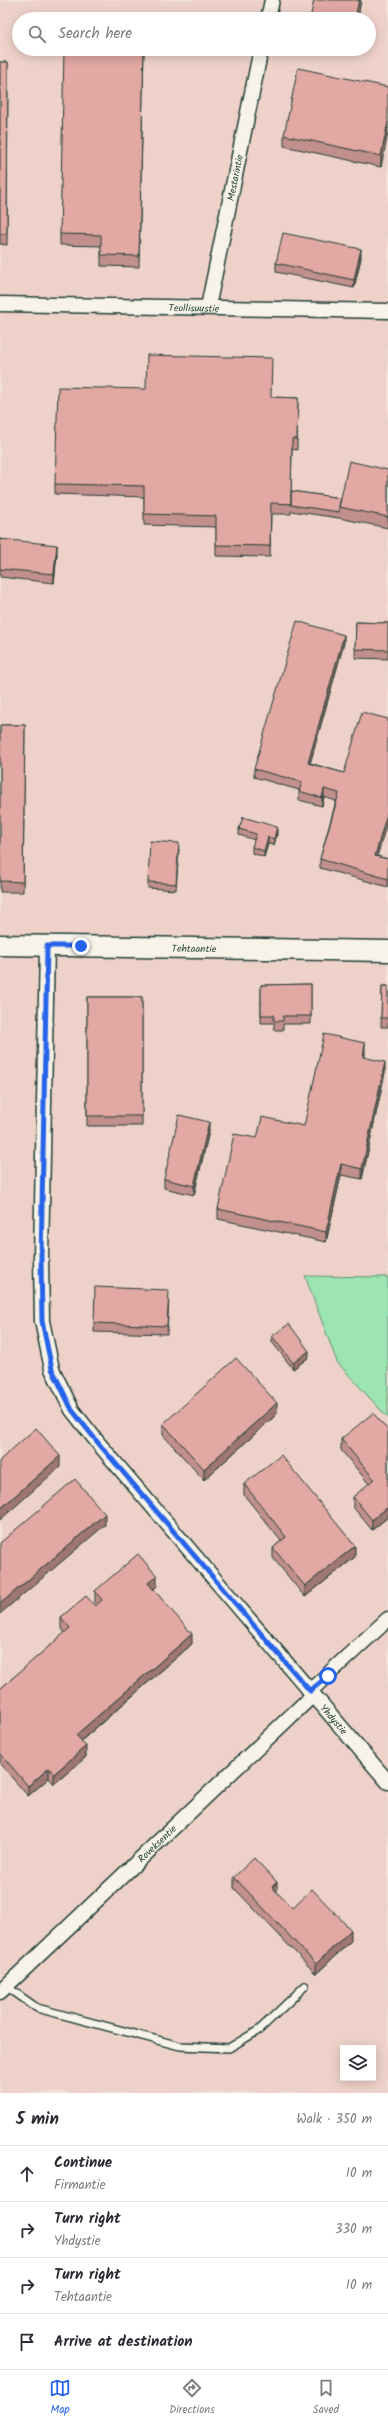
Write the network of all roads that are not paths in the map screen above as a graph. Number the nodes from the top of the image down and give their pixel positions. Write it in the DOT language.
graph roads {
  1 [pos="272,0"];
  2 [pos="269,12"];
  3 [pos="260,56"];
  4 [pos="0,304"];
  5 [pos="208,307"];
  6 [pos="388,311"];
  7 [pos="0,945"];
  8 [pos="47,946"];
  9 [pos="388,951"];
  10 [pos="388,1619"];
  11 [pos="312,1693"];
  12 [pos="388,1782"];
  13 [pos="2,1986"];
  14 [pos="305,1986"];
  1 -- 2 [label="street"];
  3 -- 5 [label="street, Mestarintie"];
  4 -- 5 [label="street, Teollisuustie"];
  5 -- 6 [label="street, Teollisuustie"];
  7 -- 8 [label="street, Tehtaantie"];
  8 -- 9 [label="street, Tehtaantie"];
  8 -- 11 [label="street, Yhdystie"];
  10 -- 11 [label="street, Roveksentie"];
  11 -- 12 [label="street, Yhdystie"];
  11 -- 13 [label="street, Roveksentie"];
  13 -- 14 [label="lane"];
}
